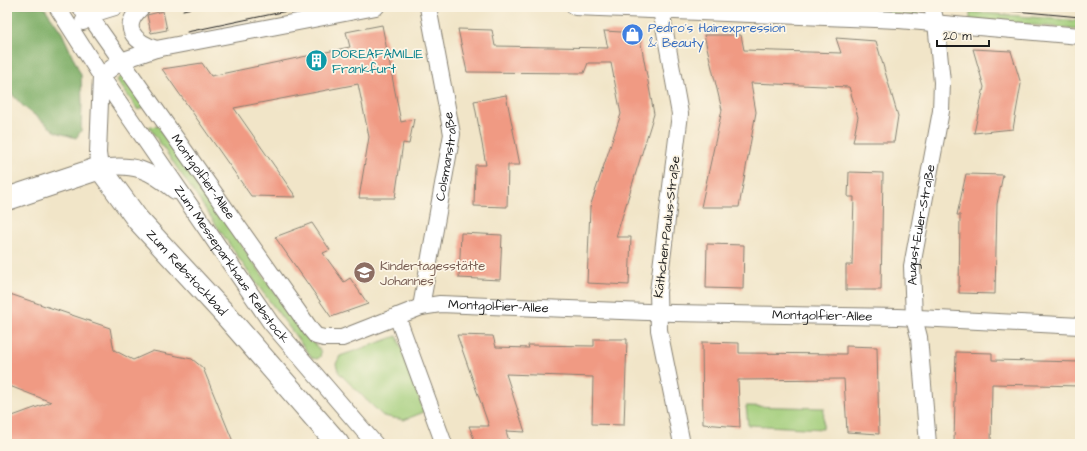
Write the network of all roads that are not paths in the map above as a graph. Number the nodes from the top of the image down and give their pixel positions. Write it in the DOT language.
graph roads {
  1 [pos="56,7"];
  2 [pos="116,7"];
  3 [pos="142,7"];
  4 [pos="376,7"];
  5 [pos="428,7"];
  6 [pos="575,7"];
  7 [pos="932,7"];
  8 [pos="661,10"];
  9 [pos="86,11"];
  10 [pos="936,23"];
  11 [pos="1080,36"];
  12 [pos="79,41"];
  13 [pos="156,49"];
  14 [pos="121,61"];
  15 [pos="101,76"];
  16 [pos="100,168"];
  17 [pos="7,199"];
  18 [pos="186,200"];
  19 [pos="421,307"];
  20 [pos="657,313"];
  21 [pos="397,316"];
  22 [pos="914,318"];
  23 [pos="1080,326"];
  24 [pos="338,444"];
  25 [pos="374,444"];
  26 [pos="444,444"];
  27 [pos="682,444"];
  28 [pos="928,444"];
  1 -- 12 [label="street"];
  2 -- 9 [label="street"];
  3 -- 13 [label="street"];
  4 -- 13 [label="street"];
  5 -- 19 [label="street, Colsmanstraße"];
  6 -- 8 [label="street"];
  7 -- 10 [label="street, August-Euler-Straße"];
  8 -- 10 [label="street"];
  8 -- 20 [label="street, Käthchen-Paulus-Straße"];
  9 -- 12 [label="street"];
  9 -- 14 [label="street, Montgolfier-Allee"];
  10 -- 11 [label="street"];
  10 -- 22 [label="street, August-Euler-Straße"];
  12 -- 15 [label="street, Zum Messeparkhaus Rebstock"];
  13 -- 14 [label="street"];
  14 -- 15 [label="street"];
  14 -- 21 [label="street, Montgolfier-Allee"];
  15 -- 16 [label="street"];
  15 -- 18 [label="street, Zum Messeparkhaus Rebstock"];
  16 -- 17 [label="main road"];
  16 -- 18 [label="street"];
  16 -- 24 [label="main road, Zum Rebstockbad"];
  18 -- 25 [label="street, Zum Messeparkhaus Rebstock"];
  19 -- 20 [label="street, Montgolfier-Allee"];
  19 -- 21 [label="street, Montgolfier-Allee"];
  20 -- 22 [label="street, Montgolfier-Allee"];
  20 -- 27 [label="street, Käthchen-Paulus-Straße"];
  21 -- 26 [label="street"];
  22 -- 23 [label="street, Montgolfier-Allee"];
  22 -- 28 [label="street, August-Euler-Straße"];
}
